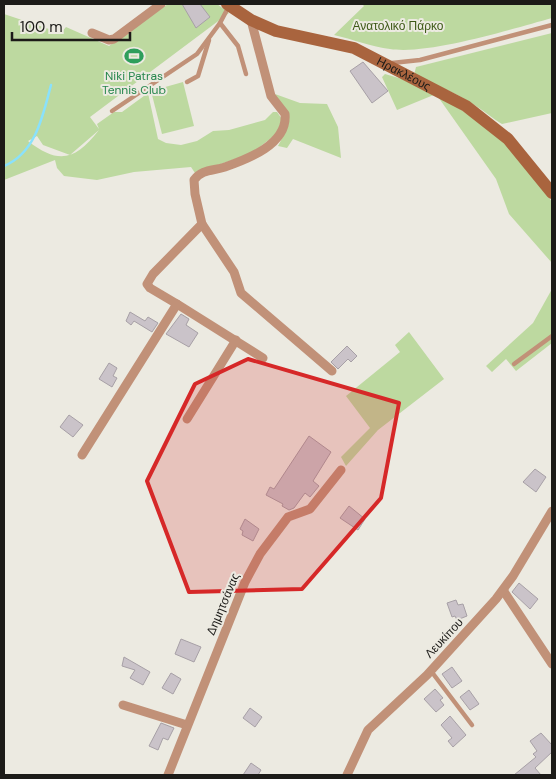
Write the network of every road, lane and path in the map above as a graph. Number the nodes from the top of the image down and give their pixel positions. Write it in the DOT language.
graph roads {
  1 [pos="161,4"];
  2 [pos="229,4"];
  3 [pos="252,20"];
  4 [pos="220,23"];
  5 [pos="552,25"];
  6 [pos="92,33"];
  7 [pos="210,37"];
  8 [pos="383,64"];
  9 [pos="246,74"];
  10 [pos="187,82"];
  11 [pos="112,111"];
  12 [pos="552,193"];
  13 [pos="202,224"];
  14 [pos="176,304"];
  15 [pos="552,336"];
  16 [pos="236,340"];
  17 [pos="262,358"];
  18 [pos="514,364"];
  19 [pos="332,371"];
  20 [pos="188,420"];
  21 [pos="82,455"];
  22 [pos="341,470"];
  23 [pos="552,511"];
  24 [pos="503,590"];
  25 [pos="551,661"];
  26 [pos="430,671"];
  27 [pos="123,705"];
  28 [pos="472,725"];
  29 [pos="187,726"];
  30 [pos="168,775"];
  31 [pos="347,775"];
  1 -- 6 [label="street"];
  2 -- 3 [label="street, Ηρακλέους"];
  2 -- 4 [label="lane"];
  3 -- 8 [label="street, Ηρακλέους"];
  3 -- 13 [label="street"];
  4 -- 7 [label="lane"];
  4 -- 9 [label="lane"];
  5 -- 8 [label="lane"];
  7 -- 10 [label="lane"];
  7 -- 11 [label="lane"];
  8 -- 12 [label="street, Ηρακλέους"];
  13 -- 14 [label="street"];
  13 -- 19 [label="street"];
  14 -- 16 [label="street"];
  14 -- 21 [label="street"];
  15 -- 18 [label="lane"];
  16 -- 17 [label="street"];
  16 -- 20 [label="street"];
  22 -- 29 [label="street, Δημητσάνας"];
  23 -- 24 [label="street, Λευκίπου"];
  24 -- 25 [label="street"];
  24 -- 26 [label="street, Λευκίπου"];
  26 -- 28 [label="lane"];
  26 -- 31 [label="street, Λευκίπου"];
  27 -- 29 [label="street"];
  29 -- 30 [label="street, Δημητσάνας"];
}
